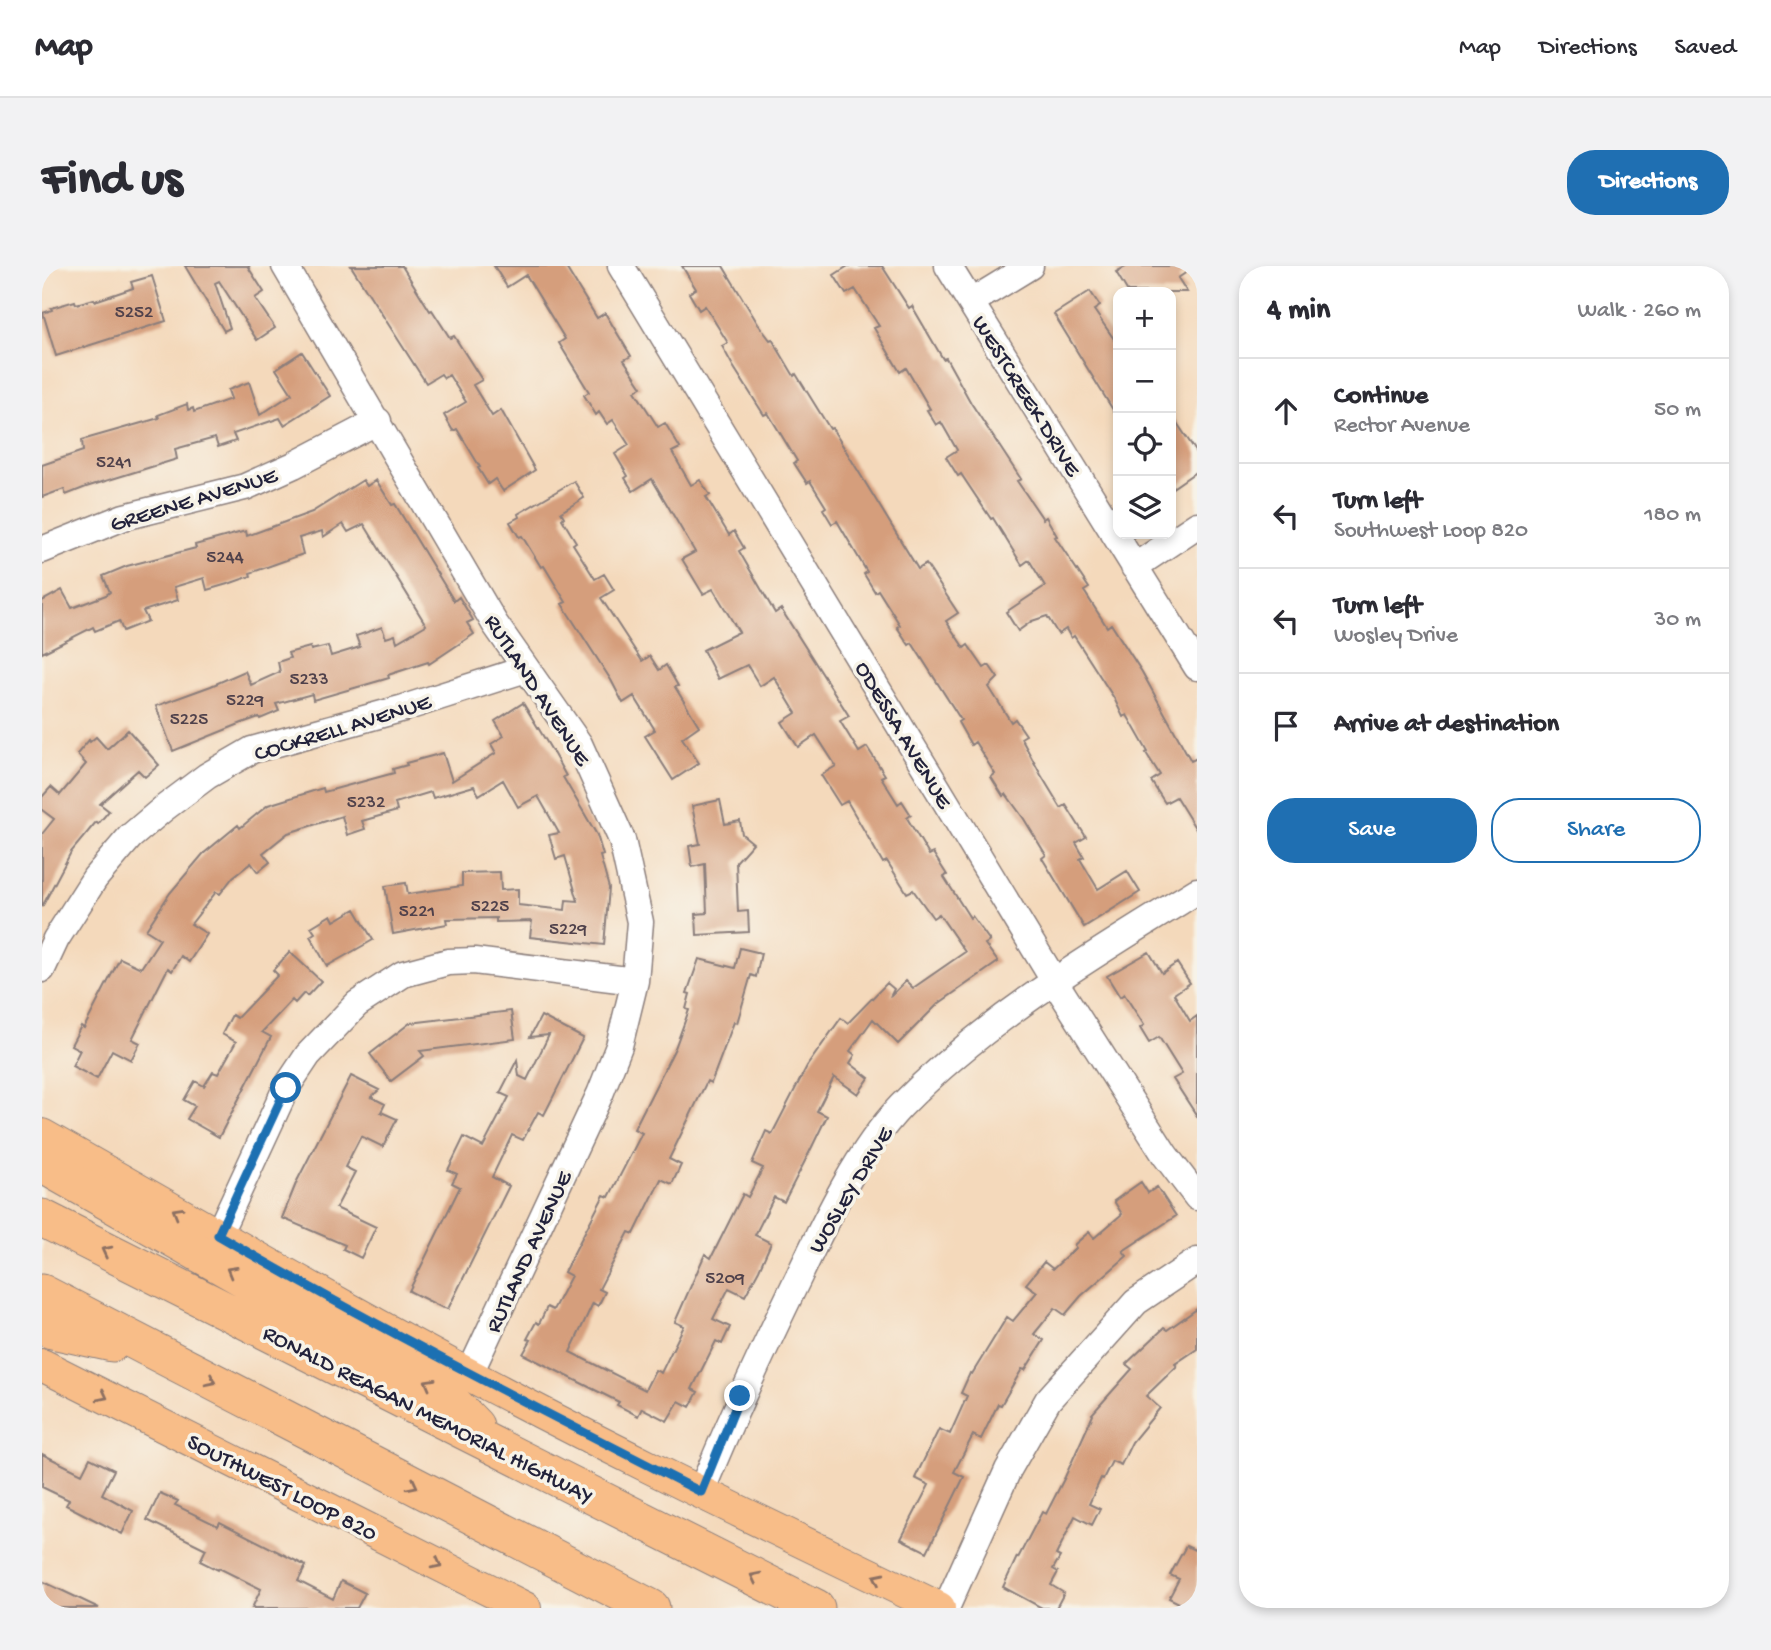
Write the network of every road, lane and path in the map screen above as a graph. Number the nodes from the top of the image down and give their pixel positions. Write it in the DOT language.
graph roads {
  1 [pos="285,266"];
  2 [pos="621,266"];
  3 [pos="948,266"];
  4 [pos="1030,266"];
  5 [pos="971,302"];
  6 [pos="378,421"];
  7 [pos="1197,525"];
  8 [pos="42,550"];
  9 [pos="1134,567"];
  10 [pos="1197,667"];
  11 [pos="526,669"];
  12 [pos="1197,891"];
  13 [pos="42,969"];
  14 [pos="635,981"];
  15 [pos="1055,982"];
  16 [pos="42,1135"];
  17 [pos="42,1164"];
  18 [pos="1197,1197"];
  19 [pos="42,1218"];
  20 [pos="218,1235"];
  21 [pos="1197,1261"];
  22 [pos="42,1293"];
  23 [pos="42,1326"];
  24 [pos="159,1354"];
  25 [pos="42,1365"];
  26 [pos="469,1374"];
  27 [pos="495,1447"];
  28 [pos="701,1492"];
  29 [pos="524,1608"];
  30 [pos="651,1608"];
  31 [pos="816,1608"];
  32 [pos="939,1608"];
  33 [pos="946,1608"];
  1 -- 6 [label="street, RUTLAND AVENUE"];
  2 -- 15 [label="street, ODESSA AVENUE"];
  3 -- 5 [label="street, WESTCREEK DRIVE"];
  4 -- 5 [label="street"];
  5 -- 9 [label="street, WESTCREEK DRIVE"];
  6 -- 8 [label="street, GREENE AVENUE"];
  6 -- 11 [label="street, RUTLAND AVENUE"];
  7 -- 9 [label="street"];
  9 -- 10 [label="street, WESTCREEK DRIVE"];
  11 -- 13 [label="street, COCKRELL AVENUE"];
  11 -- 14 [label="street, RUTLAND AVENUE"];
  12 -- 15 [label="street, WOSLEY DRIVE"];
  14 -- 20 [label="street"];
  14 -- 26 [label="street, RUTLAND AVENUE"];
  15 -- 18 [label="street, ODESSA AVENUE"];
  15 -- 28 [label="street, WOSLEY DRIVE"];
  20 -- 16 [label="main road, one-way"];
  27 -- 17 [label="highway, one-way"];
  27 -- 19 [label="highway, RONALD REAGAN MEMORIAL HIGHWAY, one-way"];
  20 -- 26 [label="main road"];
  21 -- 33 [label="street"];
  22 -- 24 [label="highway"];
  23 -- 24 [label="highway"];
  24 -- 30 [label="highway, one-way"];
  25 -- 29 [label="main road, SOUTHWEST LOOP 820, one-way"];
  26 -- 28 [label="main road"];
  31 -- 27 [label="highway, RONALD REAGAN MEMORIAL HIGHWAY, one-way"];
  32 -- 28 [label="main road, one-way"];
}
